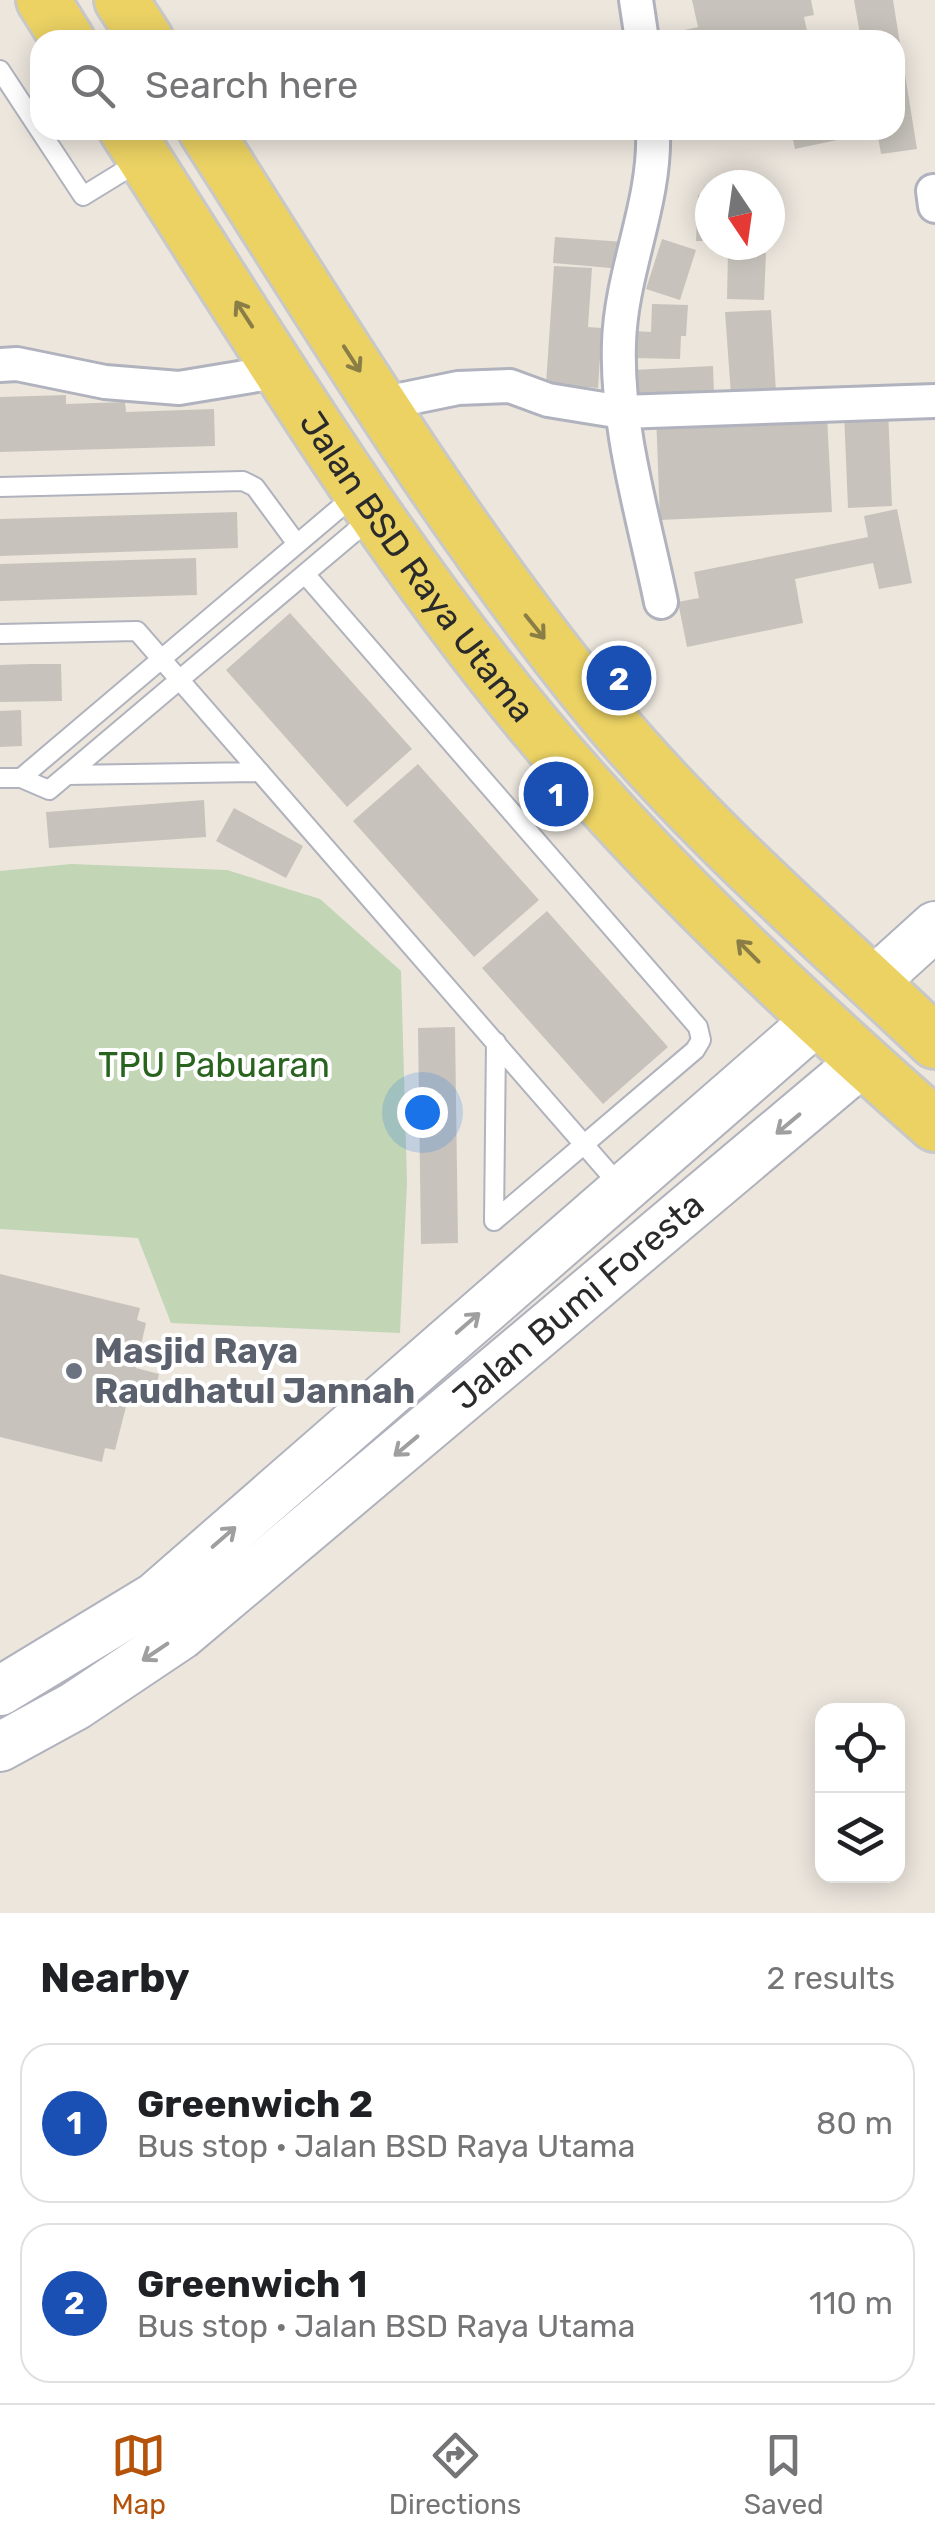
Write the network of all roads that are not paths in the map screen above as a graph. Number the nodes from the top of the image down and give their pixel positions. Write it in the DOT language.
graph roads {
  1 [pos="43,0"];
  2 [pos="121,0"];
  3 [pos="636,0"];
  4 [pos="62,30"];
  5 [pos="140,30"];
  6 [pos="640,30"];
  7 [pos="0,70"];
  8 [pos="30,116"];
  9 [pos="46,140"];
  10 [pos="211,140"];
  11 [pos="653,140"];
  12 [pos="135,144"];
  13 [pos="0,365"];
  14 [pos="281,371"];
  15 [pos="935,401"];
  16 [pos="380,404"];
  17 [pos="622,412"];
  18 [pos="0,486"];
  19 [pos="367,503"];
  20 [pos="297,544"];
  21 [pos="305,574"];
  22 [pos="660,602"];
  23 [pos="0,634"];
  24 [pos="162,659"];
  25 [pos="180,680"];
  26 [pos="260,772"];
  27 [pos="67,776"];
  28 [pos="0,778"];
  29 [pos="21,778"];
  30 [pos="935,926"];
  31 [pos="871,984"];
  32 [pos="817,1020"];
  33 [pos="928,1021"];
  34 [pos="496,1042"];
  35 [pos="863,1061"];
  36 [pos="935,1124"];
  37 [pos="584,1144"];
  38 [pos="623,1189"];
  39 [pos="268,1498"];
  40 [pos="300,1535"];
  41 [pos="0,1691"];
  42 [pos="0,1747"];
  1 -- 4 [label="main road"];
  2 -- 5 [label="main road"];
  3 -- 6 [label="street"];
  7 -- 8 [label="lane"];
  9 -- 12 [label="lane"];
  10 -- 16 [label="main road, Jalan BSD Raya Utama, one-way"];
  11 -- 17 [label="street"];
  14 -- 12 [label="main road, Jalan BSD Raya Utama, one-way"];
  13 -- 14 [label="street"];
  14 -- 19 [label="main road, Jalan BSD Raya Utama"];
  15 -- 17 [label="street"];
  16 -- 17 [label="street"];
  16 -- 31 [label="main road, Jalan BSD Raya Utama, one-way"];
  17 -- 22 [label="street"];
  18 -- 20 [label="lane"];
  19 -- 20 [label="lane"];
  19 -- 21 [label="lane"];
  32 -- 19 [label="main road, Jalan BSD Raya Utama, one-way"];
  20 -- 24 [label="lane"];
  21 -- 25 [label="lane"];
  21 -- 37 [label="lane"];
  23 -- 24 [label="lane"];
  24 -- 25 [label="lane"];
  24 -- 29 [label="lane"];
  25 -- 26 [label="lane"];
  25 -- 27 [label="lane"];
  26 -- 27 [label="lane"];
  26 -- 34 [label="lane"];
  27 -- 29 [label="lane"];
  28 -- 29 [label="lane"];
  30 -- 31 [label="main road"];
  31 -- 33 [label="main road, Jalan BSD Raya Utama"];
  32 -- 35 [label="main road, Jalan BSD Raya Utama"];
  32 -- 38 [label="main road, Jalan Bumi Foresta"];
  34 -- 37 [label="lane"];
  34 -- 37 [label="lane"];
  35 -- 36 [label="main road, Jalan BSD Raya Utama"];
  35 -- 40 [label="main road, Jalan Bumi Foresta, one-way"];
  37 -- 38 [label="lane"];
  39 -- 38 [label="main road, Jalan Bumi Foresta, one-way"];
  39 -- 40 [label="main road"];
  41 -- 39 [label="main road, Jalan Bumi Foresta, one-way"];
  40 -- 42 [label="main road, Jalan Bumi Foresta, one-way"];
}
